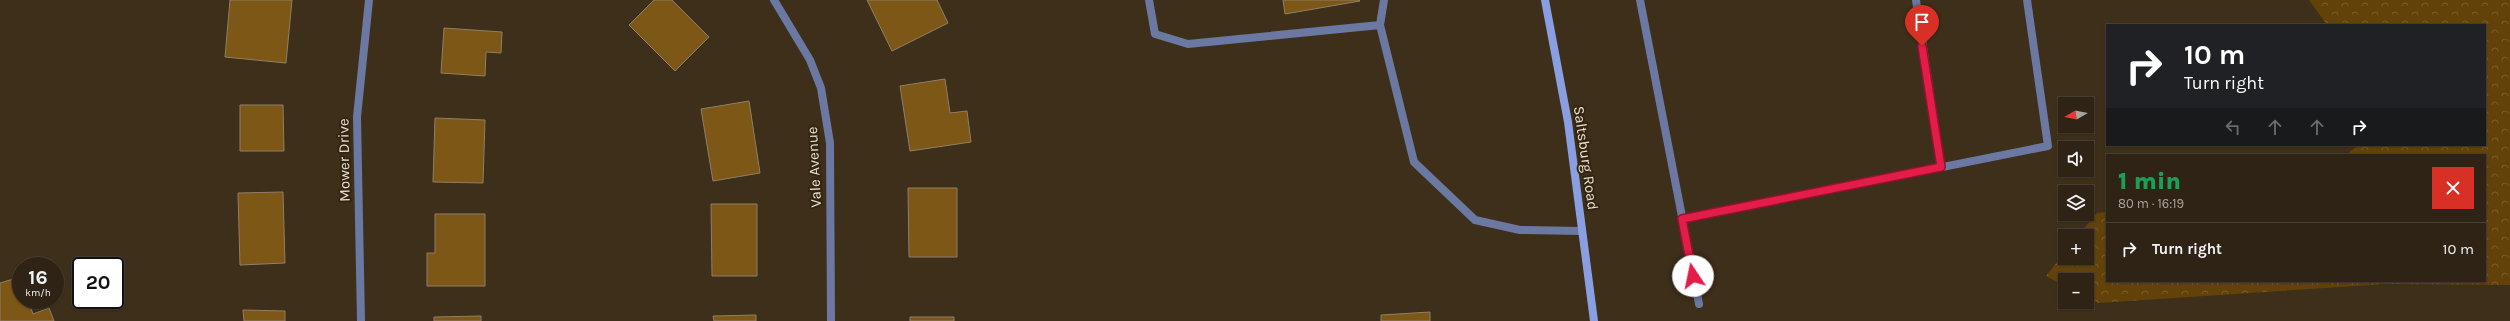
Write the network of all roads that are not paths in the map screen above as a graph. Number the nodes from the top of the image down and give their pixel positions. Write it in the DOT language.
graph roads {
  1 [pos="369,0"];
  2 [pos="774,0"];
  3 [pos="1149,0"];
  4 [pos="1384,0"];
  5 [pos="1545,0"];
  6 [pos="1640,0"];
  7 [pos="1916,0"];
  8 [pos="2027,0"];
  9 [pos="1380,25"];
  10 [pos="1941,167"];
  11 [pos="1682,219"];
  12 [pos="1582,231"];
  13 [pos="1699,304"];
  14 [pos="361,321"];
  15 [pos="830,321"];
  16 [pos="1594,321"];
  1 -- 14 [label="street, Mower Drive"];
  2 -- 15 [label="street, Vale Avenue"];
  3 -- 9 [label="street"];
  4 -- 9 [label="street"];
  5 -- 12 [label="main road, Saltsburg Road"];
  6 -- 11 [label="street"];
  7 -- 10 [label="street"];
  8 -- 10 [label="street"];
  9 -- 12 [label="street"];
  10 -- 11 [label="street"];
  11 -- 13 [label="street"];
  12 -- 16 [label="main road, Saltsburg Road"];
}
